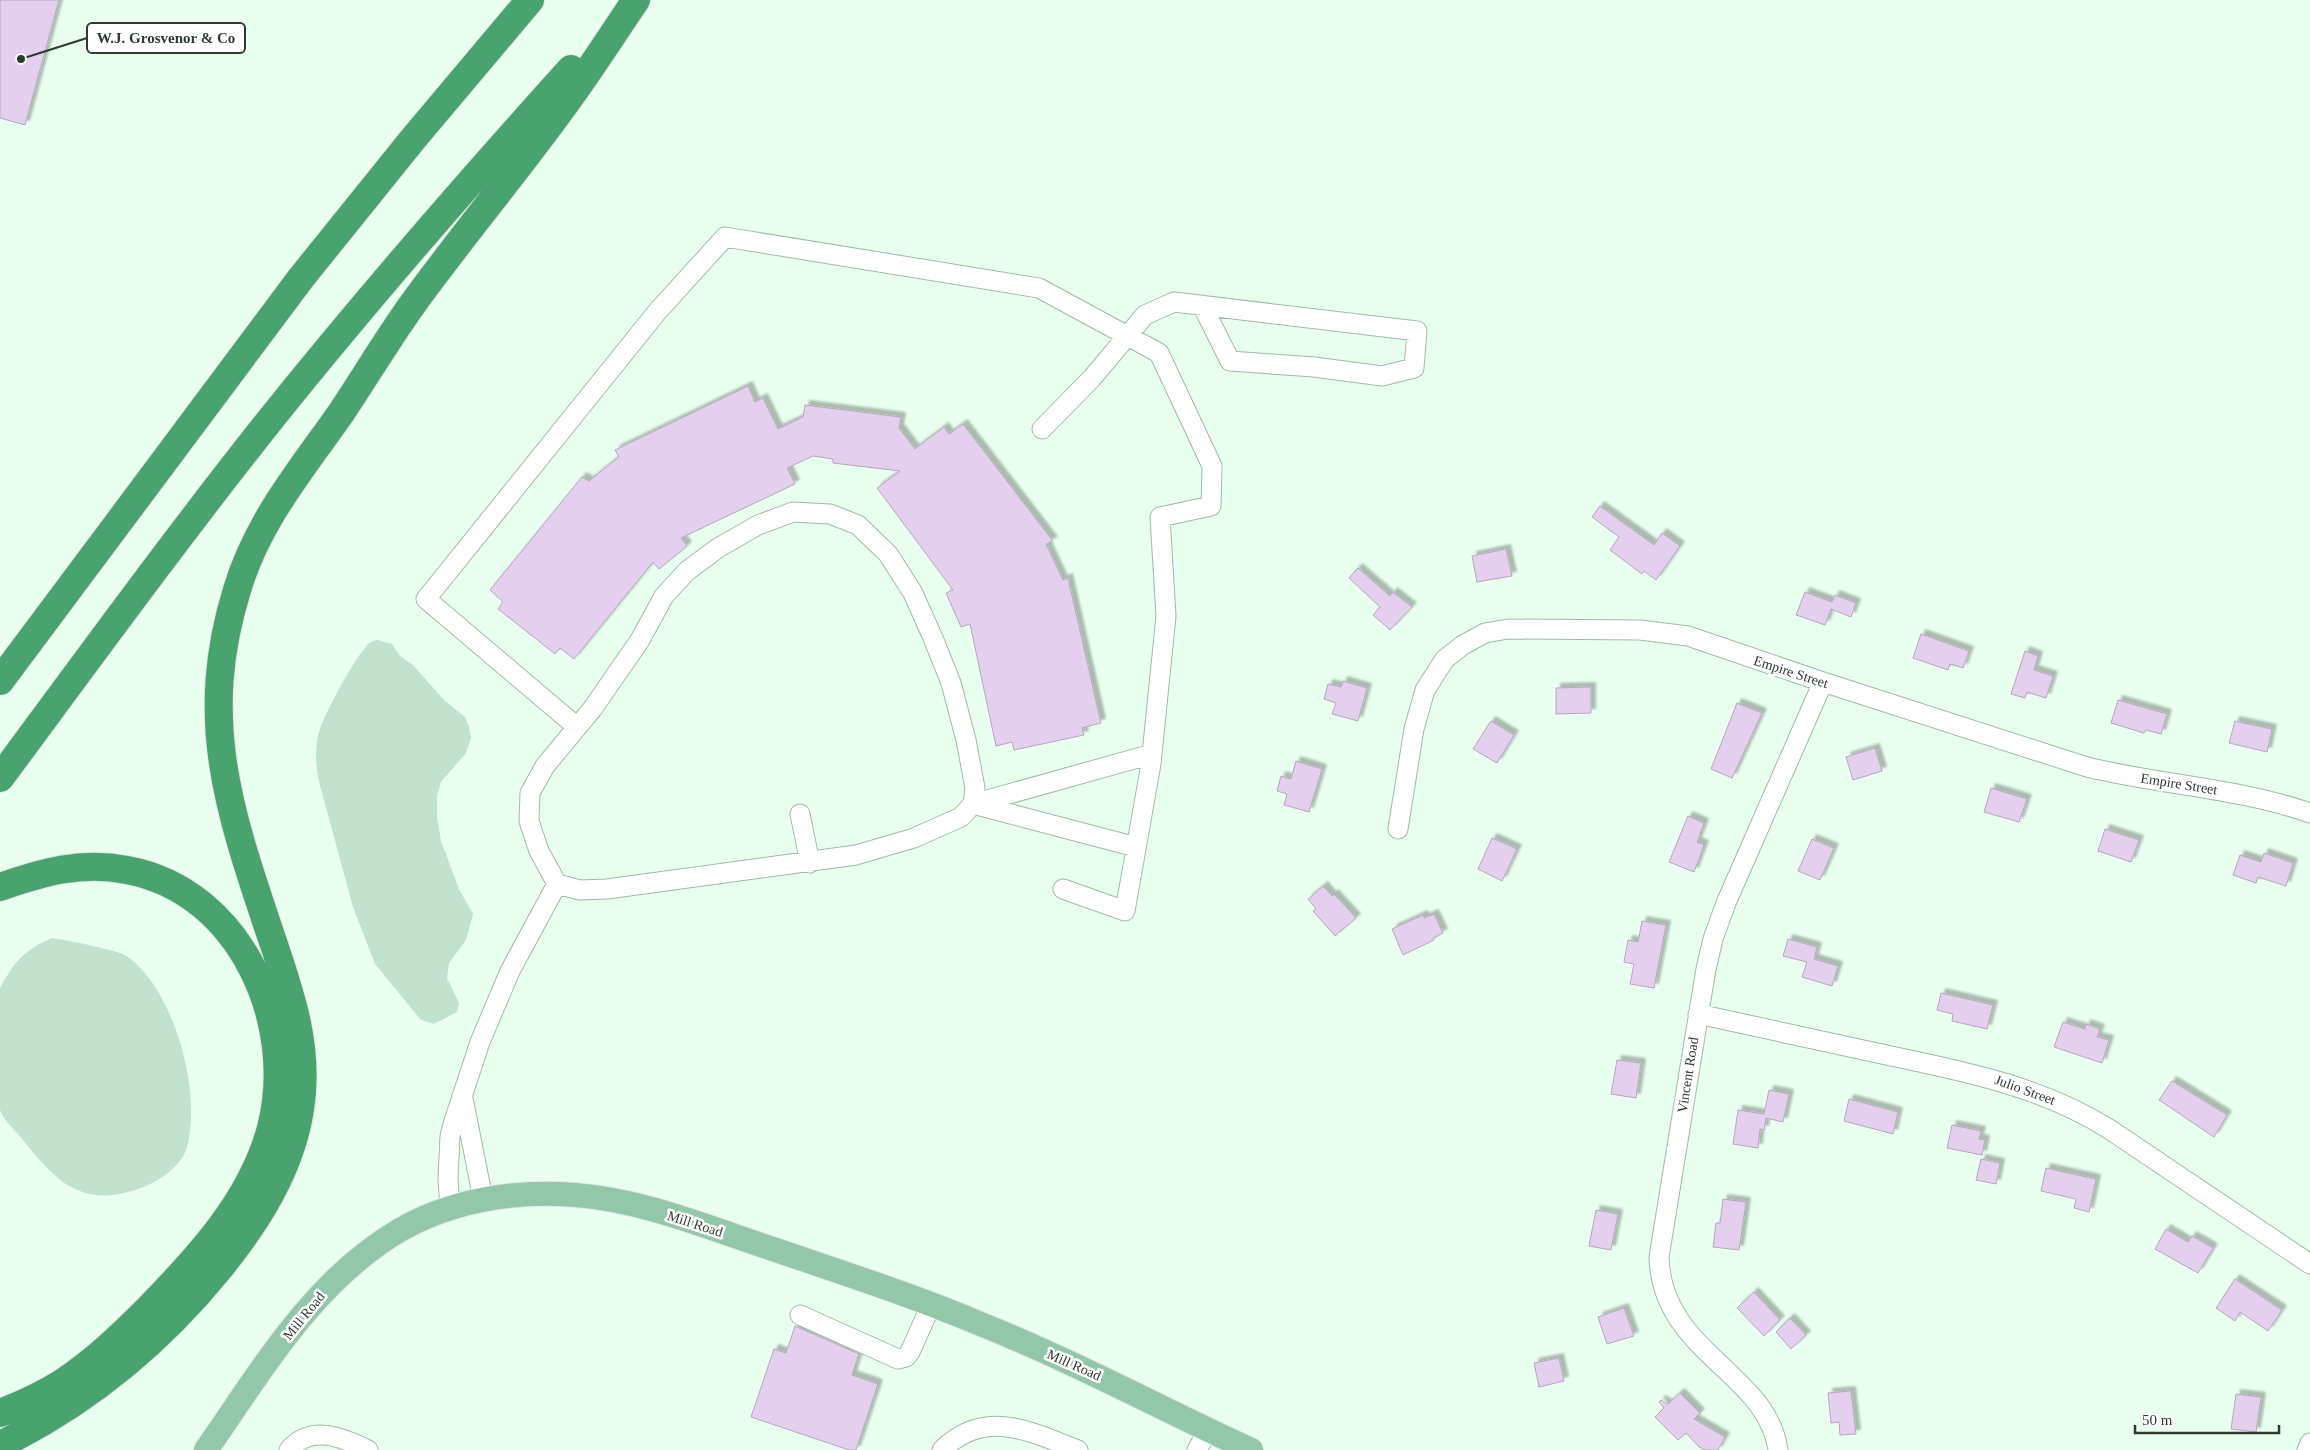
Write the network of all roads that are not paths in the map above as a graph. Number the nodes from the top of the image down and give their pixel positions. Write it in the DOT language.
graph roads {
  1 [pos="530,0"];
  2 [pos="635,0"];
  3 [pos="1202,305"];
  4 [pos="1126,335"];
  5 [pos="1042,429"];
  6 [pos="0,681"];
  7 [pos="1822,682"];
  8 [pos="577,728"];
  9 [pos="1152,754"];
  10 [pos="0,778"];
  11 [pos="973,804"];
  12 [pos="2310,813"];
  13 [pos="800,814"];
  14 [pos="1398,829"];
  15 [pos="1136,847"];
  16 [pos="810,862"];
  17 [pos="557,884"];
  18 [pos="0,887"];
  19 [pos="1063,889"];
  20 [pos="1698,1014"];
  21 [pos="462,1097"];
  22 [pos="483,1199"];
  23 [pos="450,1208"];
  24 [pos="2310,1264"];
  25 [pos="931,1305"];
  26 [pos="800,1315"];
  27 [pos="0,1414"];
  28 [pos="1202,1440"];
  29 [pos="2310,1443"];
  30 [pos="0,1445"];
  31 [pos="206,1450"];
  32 [pos="289,1450"];
  33 [pos="368,1450"];
  34 [pos="942,1450"];
  35 [pos="1078,1450"];
  36 [pos="1252,1450"];
  37 [pos="1778,1450"];
  38 [pos="2307,1450"];
  1 -- 6 [label="highway"];
  2 -- 10 [label="highway"];
  2 -- 30 [label="highway"];
  3 -- 3 [label="street"];
  3 -- 4 [label="street"];
  4 -- 5 [label="street"];
  4 -- 8 [label="street"];
  4 -- 9 [label="street"];
  7 -- 12 [label="street, Empire Street"];
  7 -- 14 [label="street, Empire Street"];
  7 -- 20 [label="street, Vincent Road"];
  8 -- 11 [label="street"];
  8 -- 17 [label="street"];
  9 -- 11 [label="street"];
  9 -- 15 [label="street"];
  11 -- 15 [label="street"];
  11 -- 16 [label="street"];
  13 -- 16 [label="street"];
  15 -- 19 [label="street"];
  16 -- 17 [label="street"];
  17 -- 21 [label="street"];
  18 -- 27 [label="highway"];
  20 -- 24 [label="street, Julio Street"];
  20 -- 37 [label="street, Vincent Road"];
  21 -- 22 [label="street"];
  21 -- 23 [label="street"];
  22 -- 23 [label="main road, Mill Road"];
  22 -- 25 [label="main road, Mill Road"];
  23 -- 31 [label="main road, Mill Road"];
  25 -- 26 [label="street"];
  25 -- 28 [label="main road, Mill Road"];
  28 -- 36 [label="main road, Mill Road"];
  29 -- 38 [label="street"];
  32 -- 33 [label="street"];
  34 -- 35 [label="street"];
}
